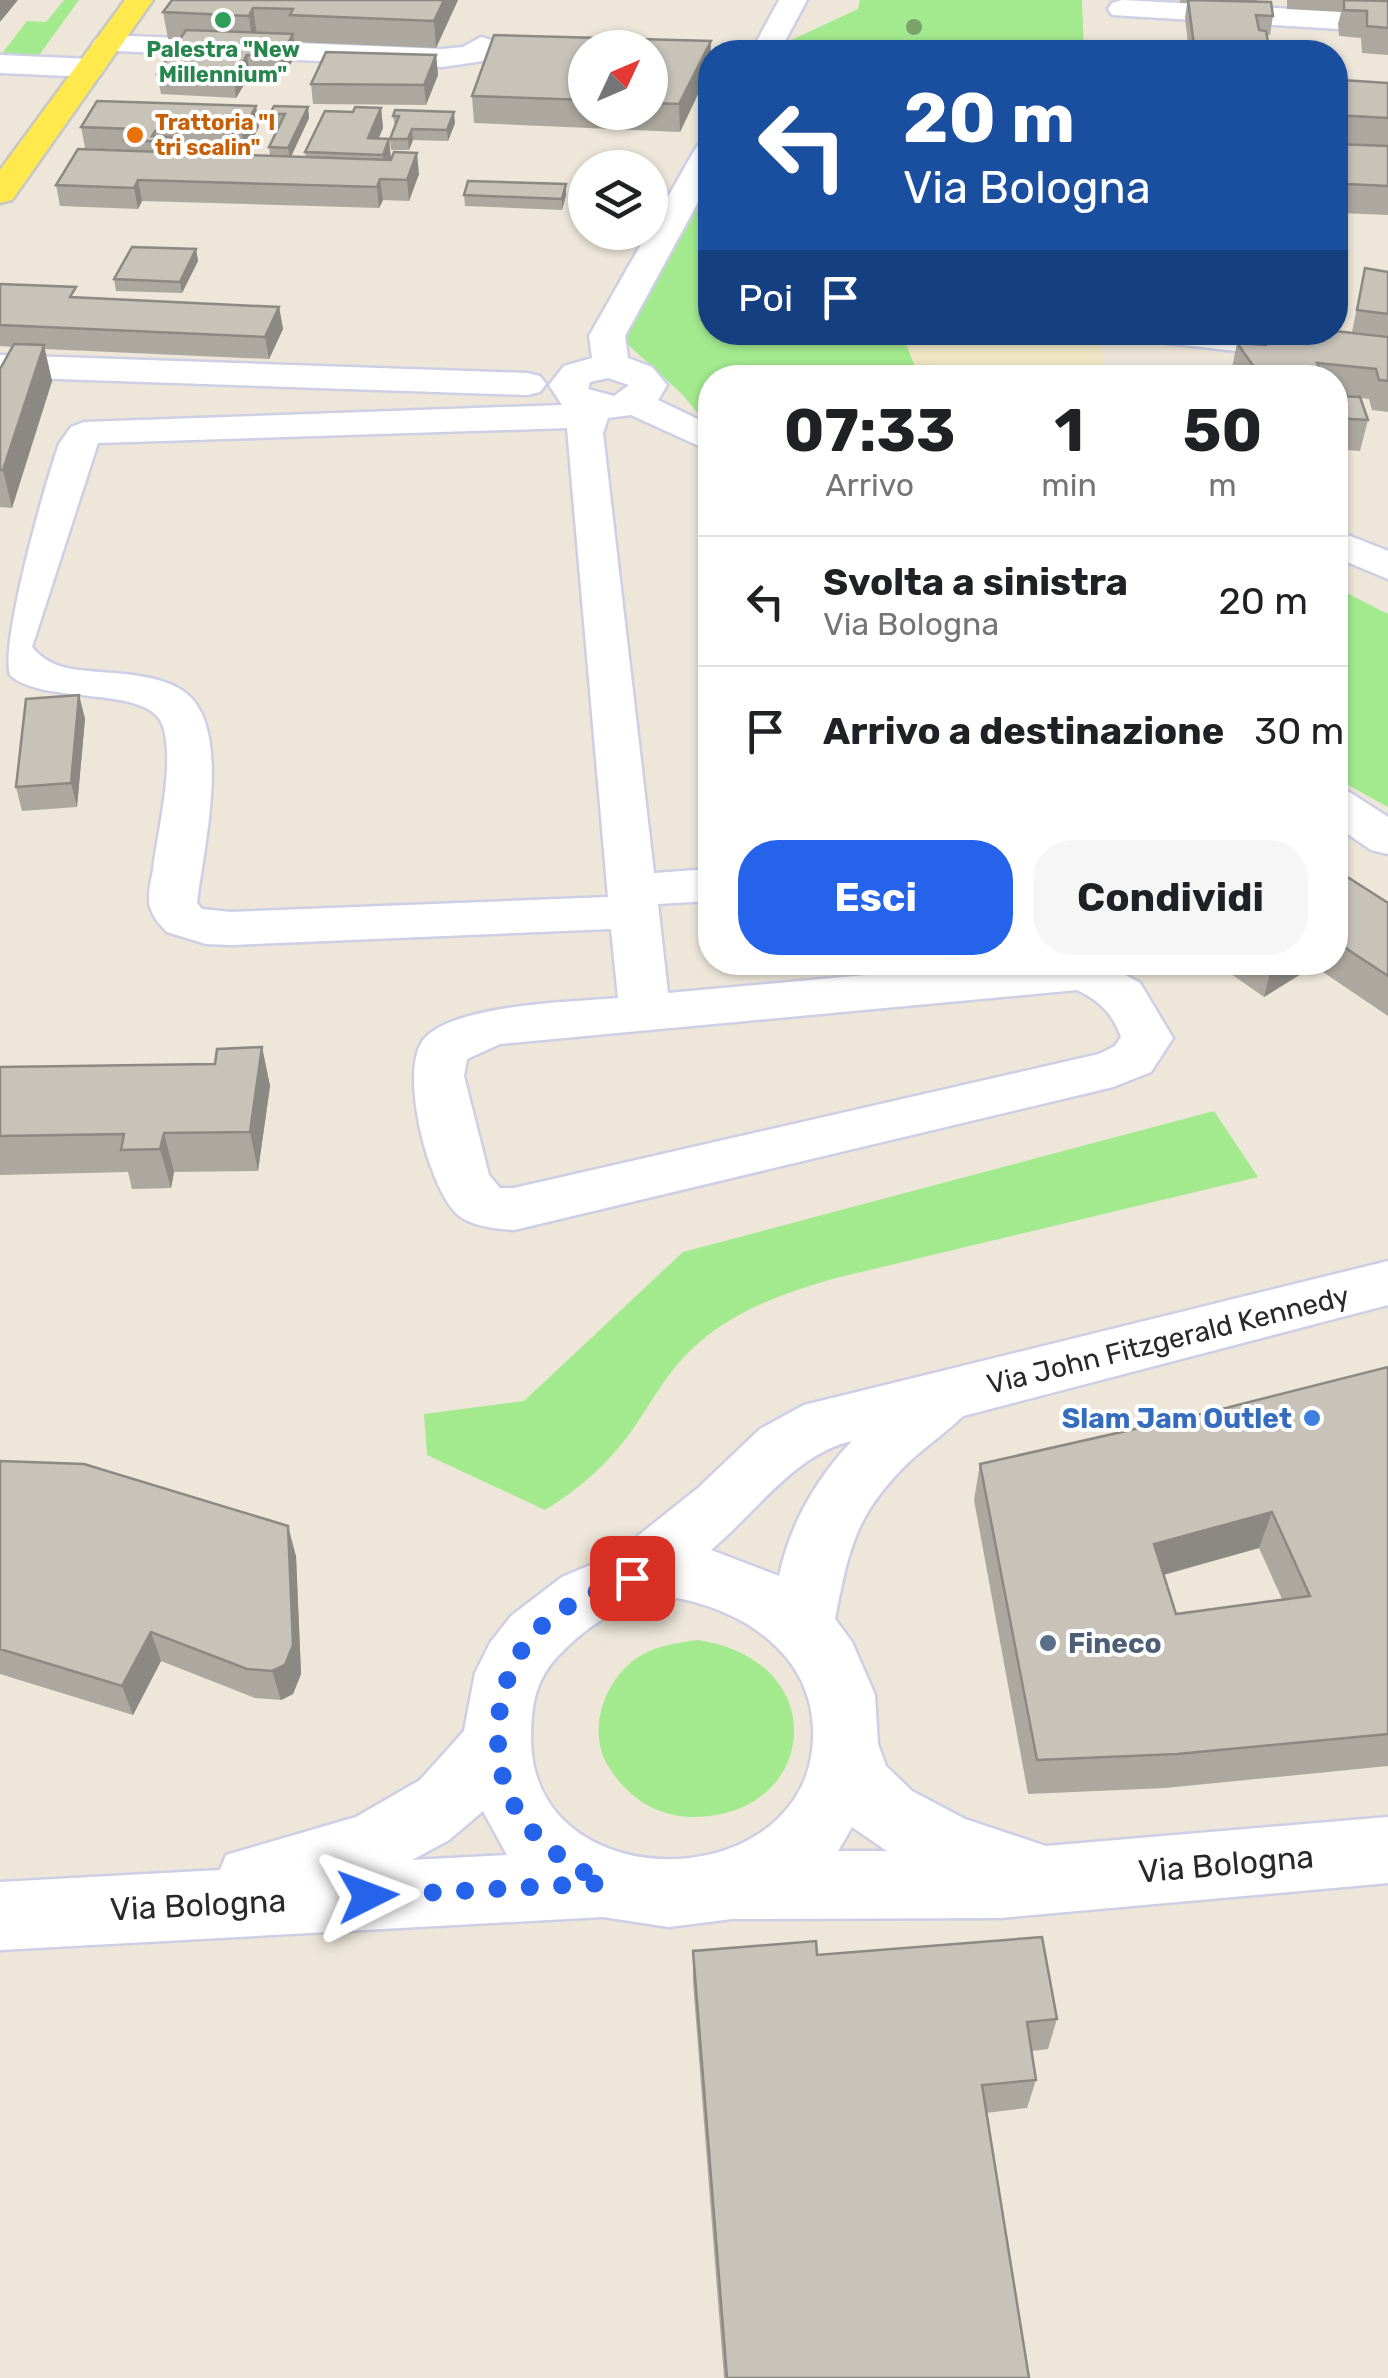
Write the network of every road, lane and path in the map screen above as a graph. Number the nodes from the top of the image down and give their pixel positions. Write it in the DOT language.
graph roads {
  1 [pos="139,0"];
  2 [pos="793,0"];
  3 [pos="1123,16"];
  4 [pos="1388,23"];
  5 [pos="771,40"];
  6 [pos="481,46"];
  7 [pos="98,56"];
  8 [pos="0,64"];
  9 [pos="698,172"];
  10 [pos="0,192"];
  11 [pos="1203,345"];
  12 [pos="1388,358"];
  13 [pos="0,366"];
  14 [pos="599,395"];
  15 [pos="698,435"];
  16 [pos="1348,548"];
  17 [pos="1388,566"];
  18 [pos="1348,812"];
  19 [pos="1388,839"];
  20 [pos="698,887"];
  21 [pos="633,901"];
  22 [pos="1048,975"];
  23 [pos="1087,975"];
  24 [pos="645,1014"];
  25 [pos="1388,1283"];
  26 [pos="947,1396"];
  27 [pos="632,1578"];
  28 [pos="802,1625"];
  29 [pos="495,1745"];
  30 [pos="847,1748"];
  31 [pos="1388,1850"];
  32 [pos="1063,1879"];
  33 [pos="604,1883"];
  34 [pos="732,1885"];
  35 [pos="91,1911"];
  36 [pos="0,1916"];
  1 -- 7 [label="main road"];
  2 -- 5 [label="street"];
  3 -- 4 [label="street"];
  6 -- 7 [label="street"];
  7 -- 8 [label="street"];
  7 -- 10 [label="main road"];
  9 -- 14 [label="street"];
  11 -- 12 [label="street"];
  13 -- 14 [label="street"];
  14 -- 15 [label="street"];
  14 -- 21 [label="street"];
  14 -- 21 [label="street"];
  16 -- 17 [label="street"];
  18 -- 19 [label="street"];
  20 -- 21 [label="street"];
  21 -- 24 [label="street"];
  22 -- 24 [label="street"];
  23 -- 24 [label="street"];
  25 -- 26 [label="street, Via John Fitzgerald Kennedy"];
  26 -- 27 [label="street, Via John Fitzgerald Kennedy"];
  26 -- 28 [label="street, Via John Fitzgerald Kennedy"];
  27 -- 28 [label="street, Via Bologna"];
  27 -- 29 [label="street, Via Bologna"];
  28 -- 30 [label="street, Via Bologna"];
  29 -- 33 [label="street, Via Bologna"];
  29 -- 35 [label="street, Via Bologna"];
  30 -- 32 [label="street, Via Bologna"];
  30 -- 34 [label="street, Via Bologna"];
  31 -- 32 [label="street, Via Bologna"];
  32 -- 34 [label="street, Via Bologna"];
  33 -- 34 [label="street, Via Bologna"];
  33 -- 35 [label="street, Via Bologna"];
  35 -- 36 [label="street, Via Bologna"];
}
